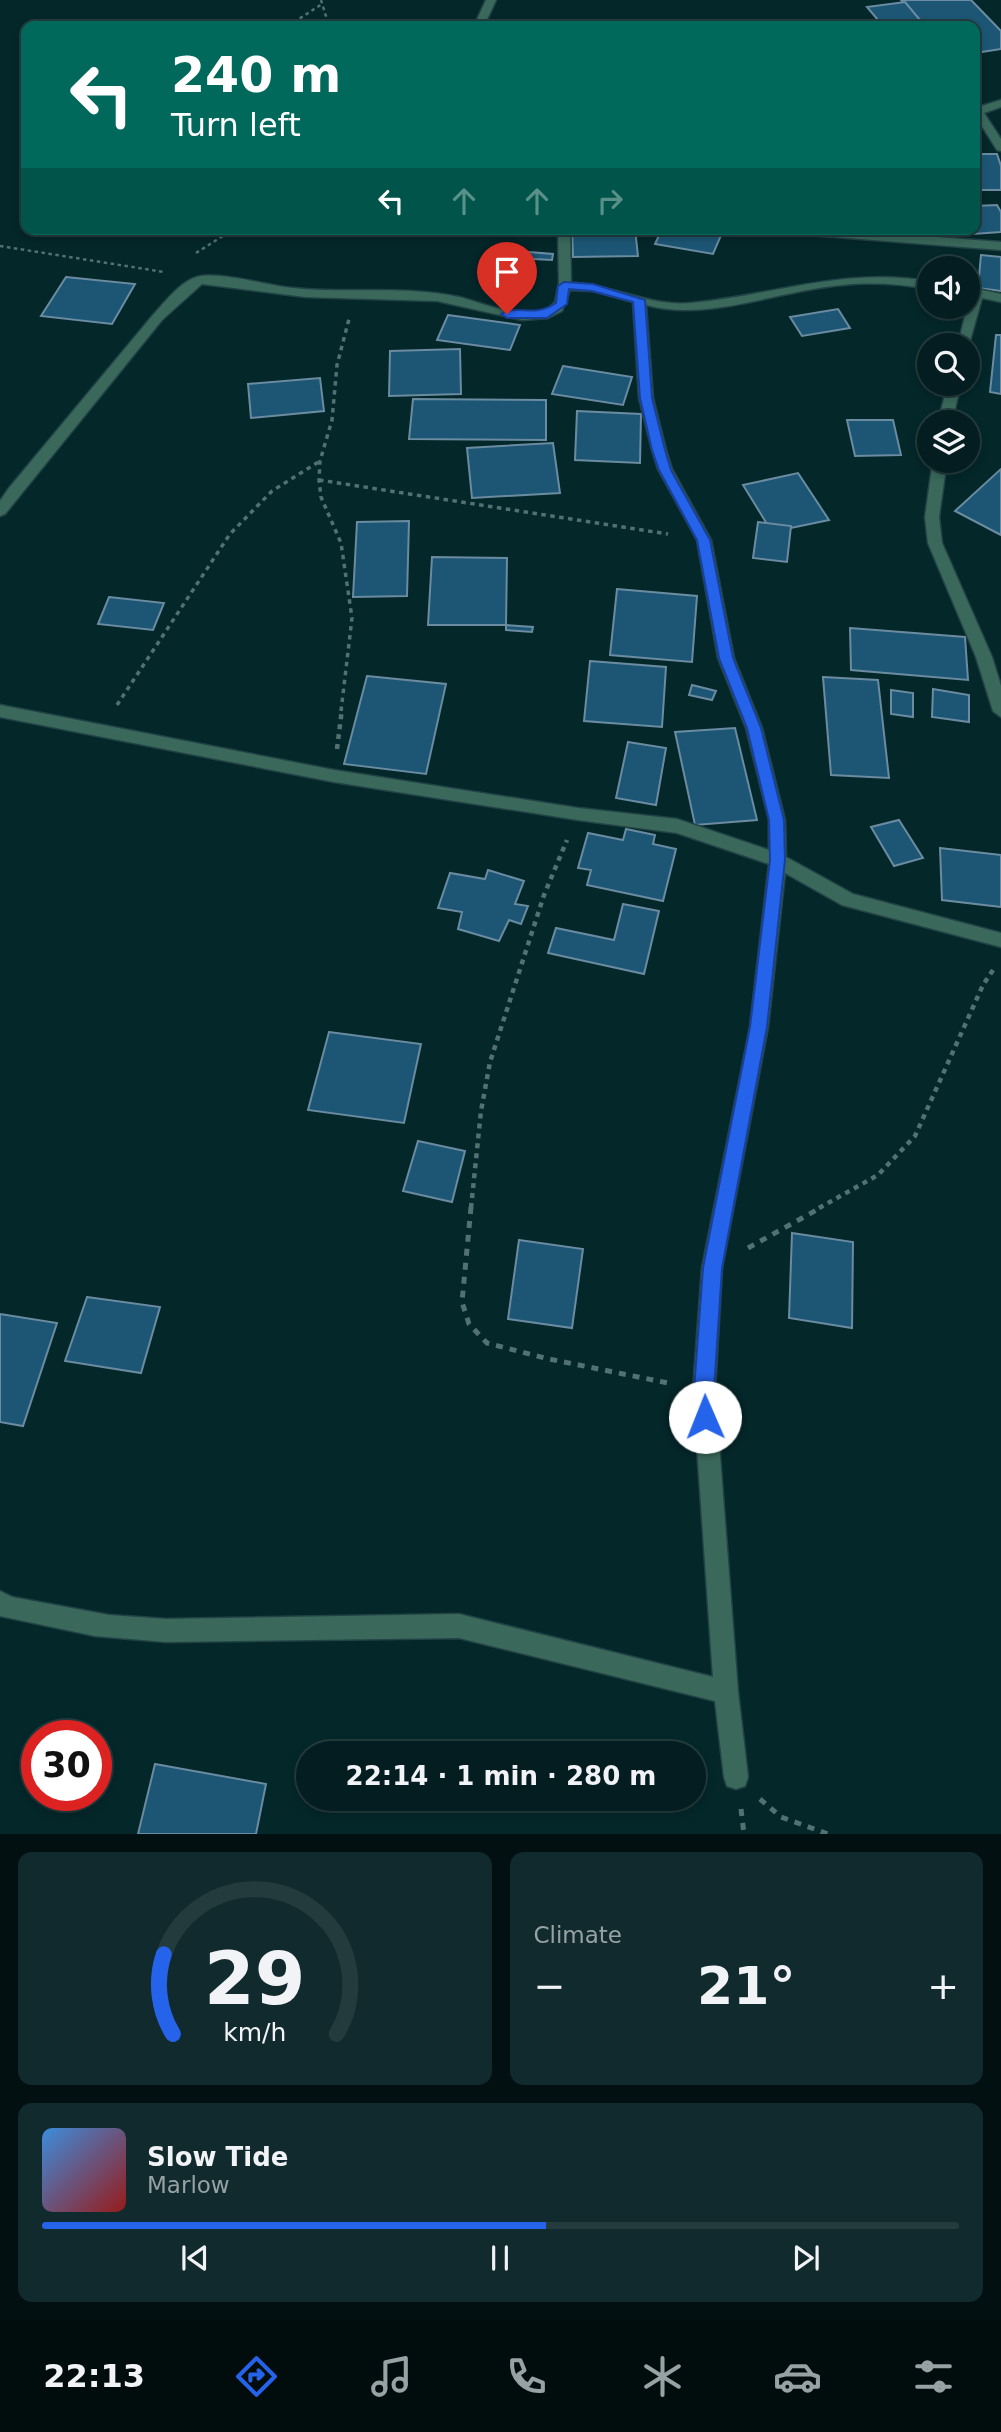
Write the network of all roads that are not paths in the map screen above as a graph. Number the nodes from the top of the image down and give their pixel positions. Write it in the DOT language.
graph roads {
  1 [pos="491,0"];
  2 [pos="481,21"];
  3 [pos="1001,103"];
  4 [pos="980,111"];
  5 [pos="980,118"];
  6 [pos="1001,148"];
  7 [pos="564,235"];
  8 [pos="861,235"];
  9 [pos="1001,246"];
  10 [pos="917,283"];
  11 [pos="564,286"];
  12 [pos="980,294"];
  13 [pos="1001,298"];
  14 [pos="639,300"];
  15 [pos="938,473"];
  16 [pos="0,511"];
  17 [pos="0,711"];
  18 [pos="1001,711"];
  19 [pos="778,860"];
  20 [pos="1001,940"];
  21 [pos="0,1603"];
  22 [pos="726,1692"];
  23 [pos="736,1777"];
  1 -- 2 [label="street"];
  3 -- 4 [label="street"];
  5 -- 6 [label="street"];
  7 -- 11 [label="street"];
  8 -- 9 [label="street"];
  10 -- 14 [label="street"];
  11 -- 14 [label="street"];
  11 -- 16 [label="street"];
  12 -- 13 [label="street"];
  14 -- 19 [label="street"];
  15 -- 18 [label="street"];
  17 -- 19 [label="street"];
  19 -- 20 [label="street"];
  19 -- 22 [label="street"];
  21 -- 22 [label="street"];
  22 -- 23 [label="street"];
}
